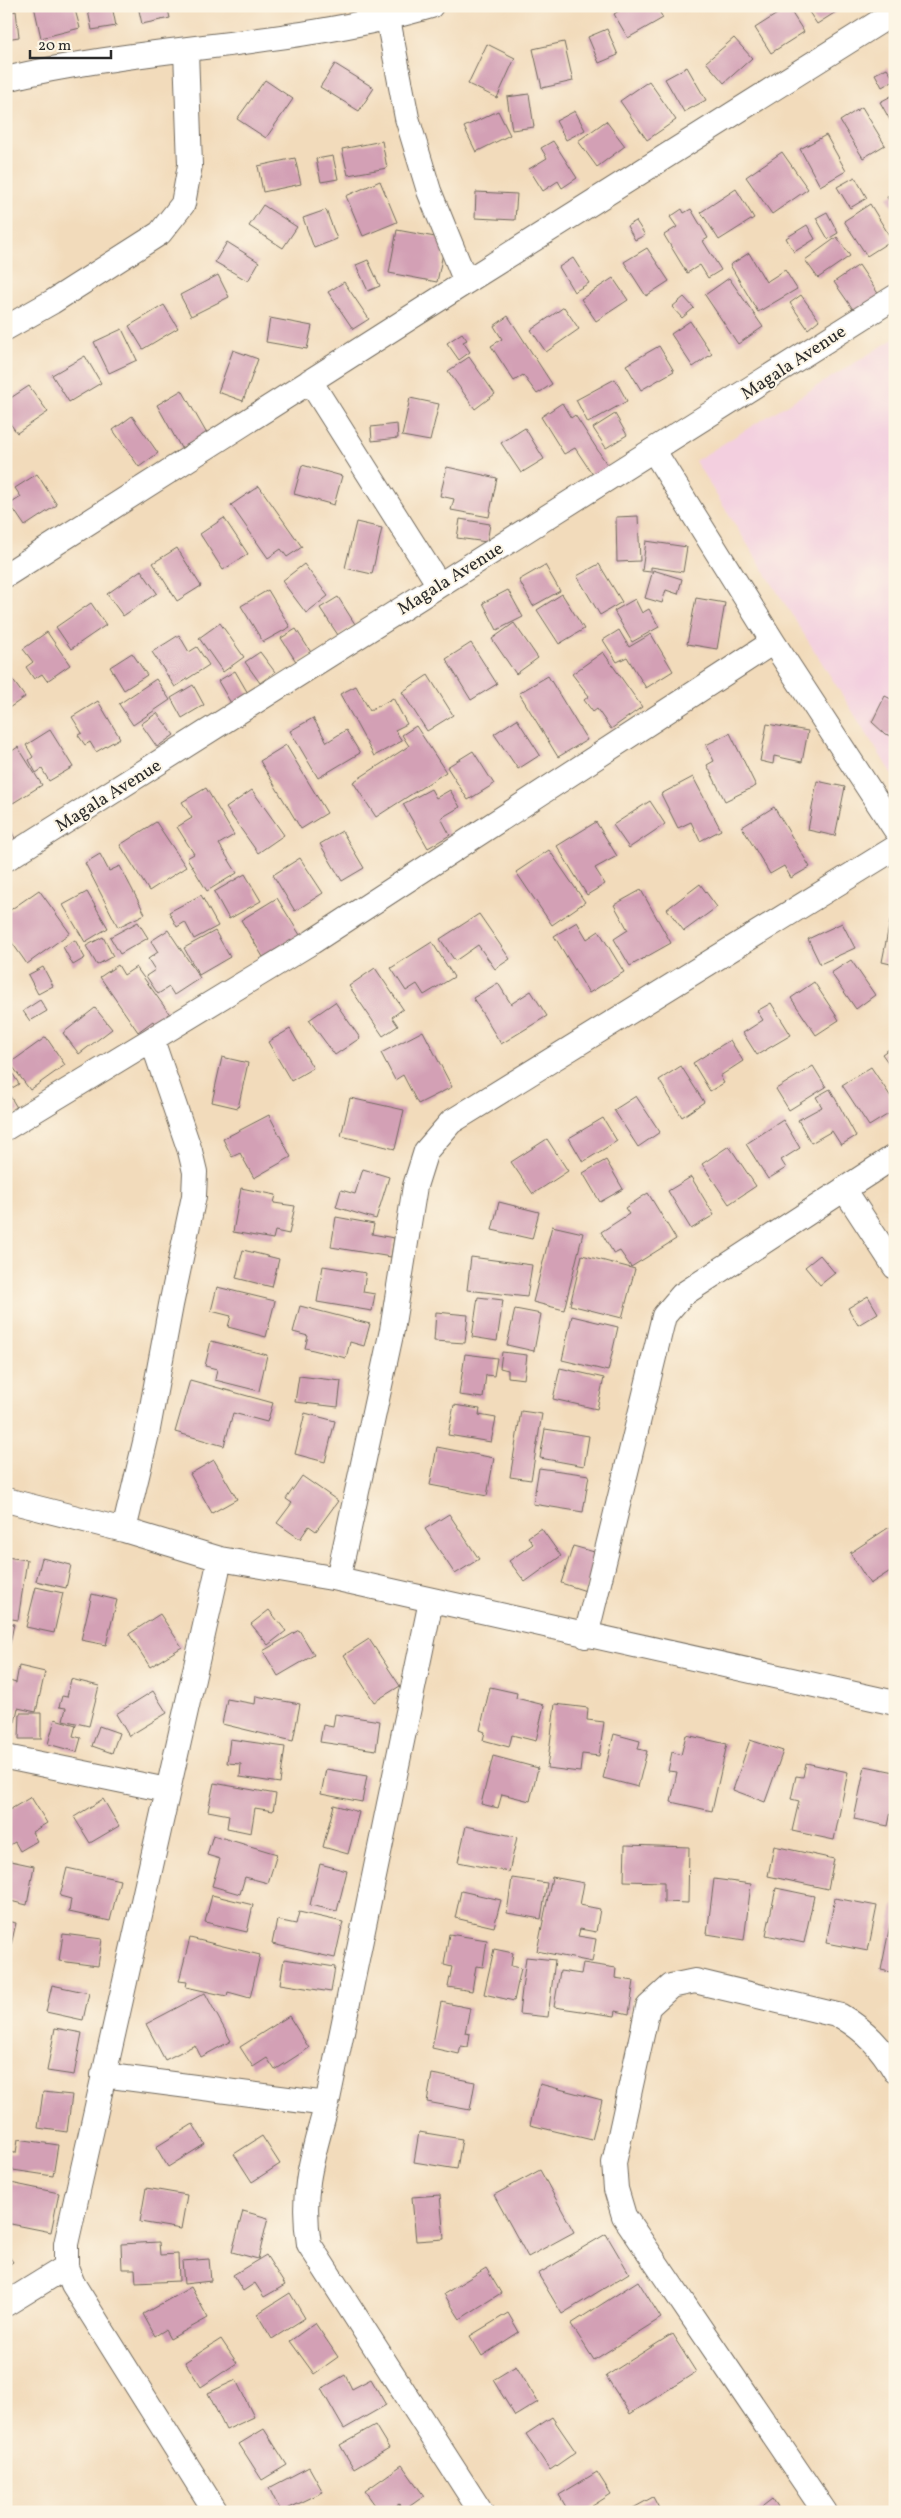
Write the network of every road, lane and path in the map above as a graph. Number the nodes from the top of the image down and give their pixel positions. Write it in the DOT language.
graph roads {
  1 [pos="431,6"];
  2 [pos="895,12"];
  3 [pos="388,19"];
  4 [pos="186,51"];
  5 [pos="6,79"];
  6 [pos="466,282"];
  7 [pos="895,297"];
  8 [pos="6,328"];
  9 [pos="310,381"];
  10 [pos="654,451"];
  11 [pos="6,575"];
  12 [pos="439,585"];
  13 [pos="773,642"];
  14 [pos="895,829"];
  15 [pos="895,848"];
  16 [pos="6,859"];
  17 [pos="152,1040"];
  18 [pos="6,1128"];
  19 [pos="895,1156"];
  20 [pos="844,1189"];
  21 [pos="895,1267"];
  22 [pos="6,1500"];
  23 [pos="124,1530"];
  24 [pos="220,1558"];
  25 [pos="338,1579"];
  26 [pos="431,1602"];
  27 [pos="586,1636"];
  28 [pos="895,1703"];
  29 [pos="6,1757"];
  30 [pos="167,1790"];
  31 [pos="895,2071"];
  32 [pos="102,2075"];
  33 [pos="327,2104"];
  34 [pos="66,2267"];
  35 [pos="6,2304"];
  36 [pos="216,2512"];
  37 [pos="481,2512"];
  38 [pos="825,2512"];
  1 -- 3 [label="street"];
  2 -- 6 [label="street"];
  3 -- 4 [label="street"];
  3 -- 6 [label="street"];
  4 -- 5 [label="street"];
  4 -- 8 [label="street"];
  6 -- 9 [label="street"];
  7 -- 10 [label="street, Magala Avenue"];
  9 -- 11 [label="street"];
  9 -- 12 [label="street"];
  10 -- 12 [label="street, Magala Avenue"];
  10 -- 13 [label="street"];
  12 -- 16 [label="street, Magala Avenue"];
  13 -- 14 [label="street"];
  13 -- 17 [label="street"];
  15 -- 25 [label="street"];
  17 -- 18 [label="street"];
  17 -- 23 [label="street"];
  19 -- 20 [label="street"];
  20 -- 21 [label="street"];
  20 -- 27 [label="street"];
  22 -- 23 [label="street"];
  23 -- 24 [label="street"];
  24 -- 25 [label="street"];
  24 -- 30 [label="street"];
  25 -- 26 [label="street"];
  26 -- 27 [label="street"];
  26 -- 33 [label="street"];
  27 -- 28 [label="street"];
  29 -- 30 [label="street"];
  30 -- 32 [label="street"];
  31 -- 38 [label="street"];
  32 -- 33 [label="street"];
  32 -- 34 [label="street"];
  33 -- 37 [label="street"];
  34 -- 35 [label="street"];
  34 -- 36 [label="street"];
}
